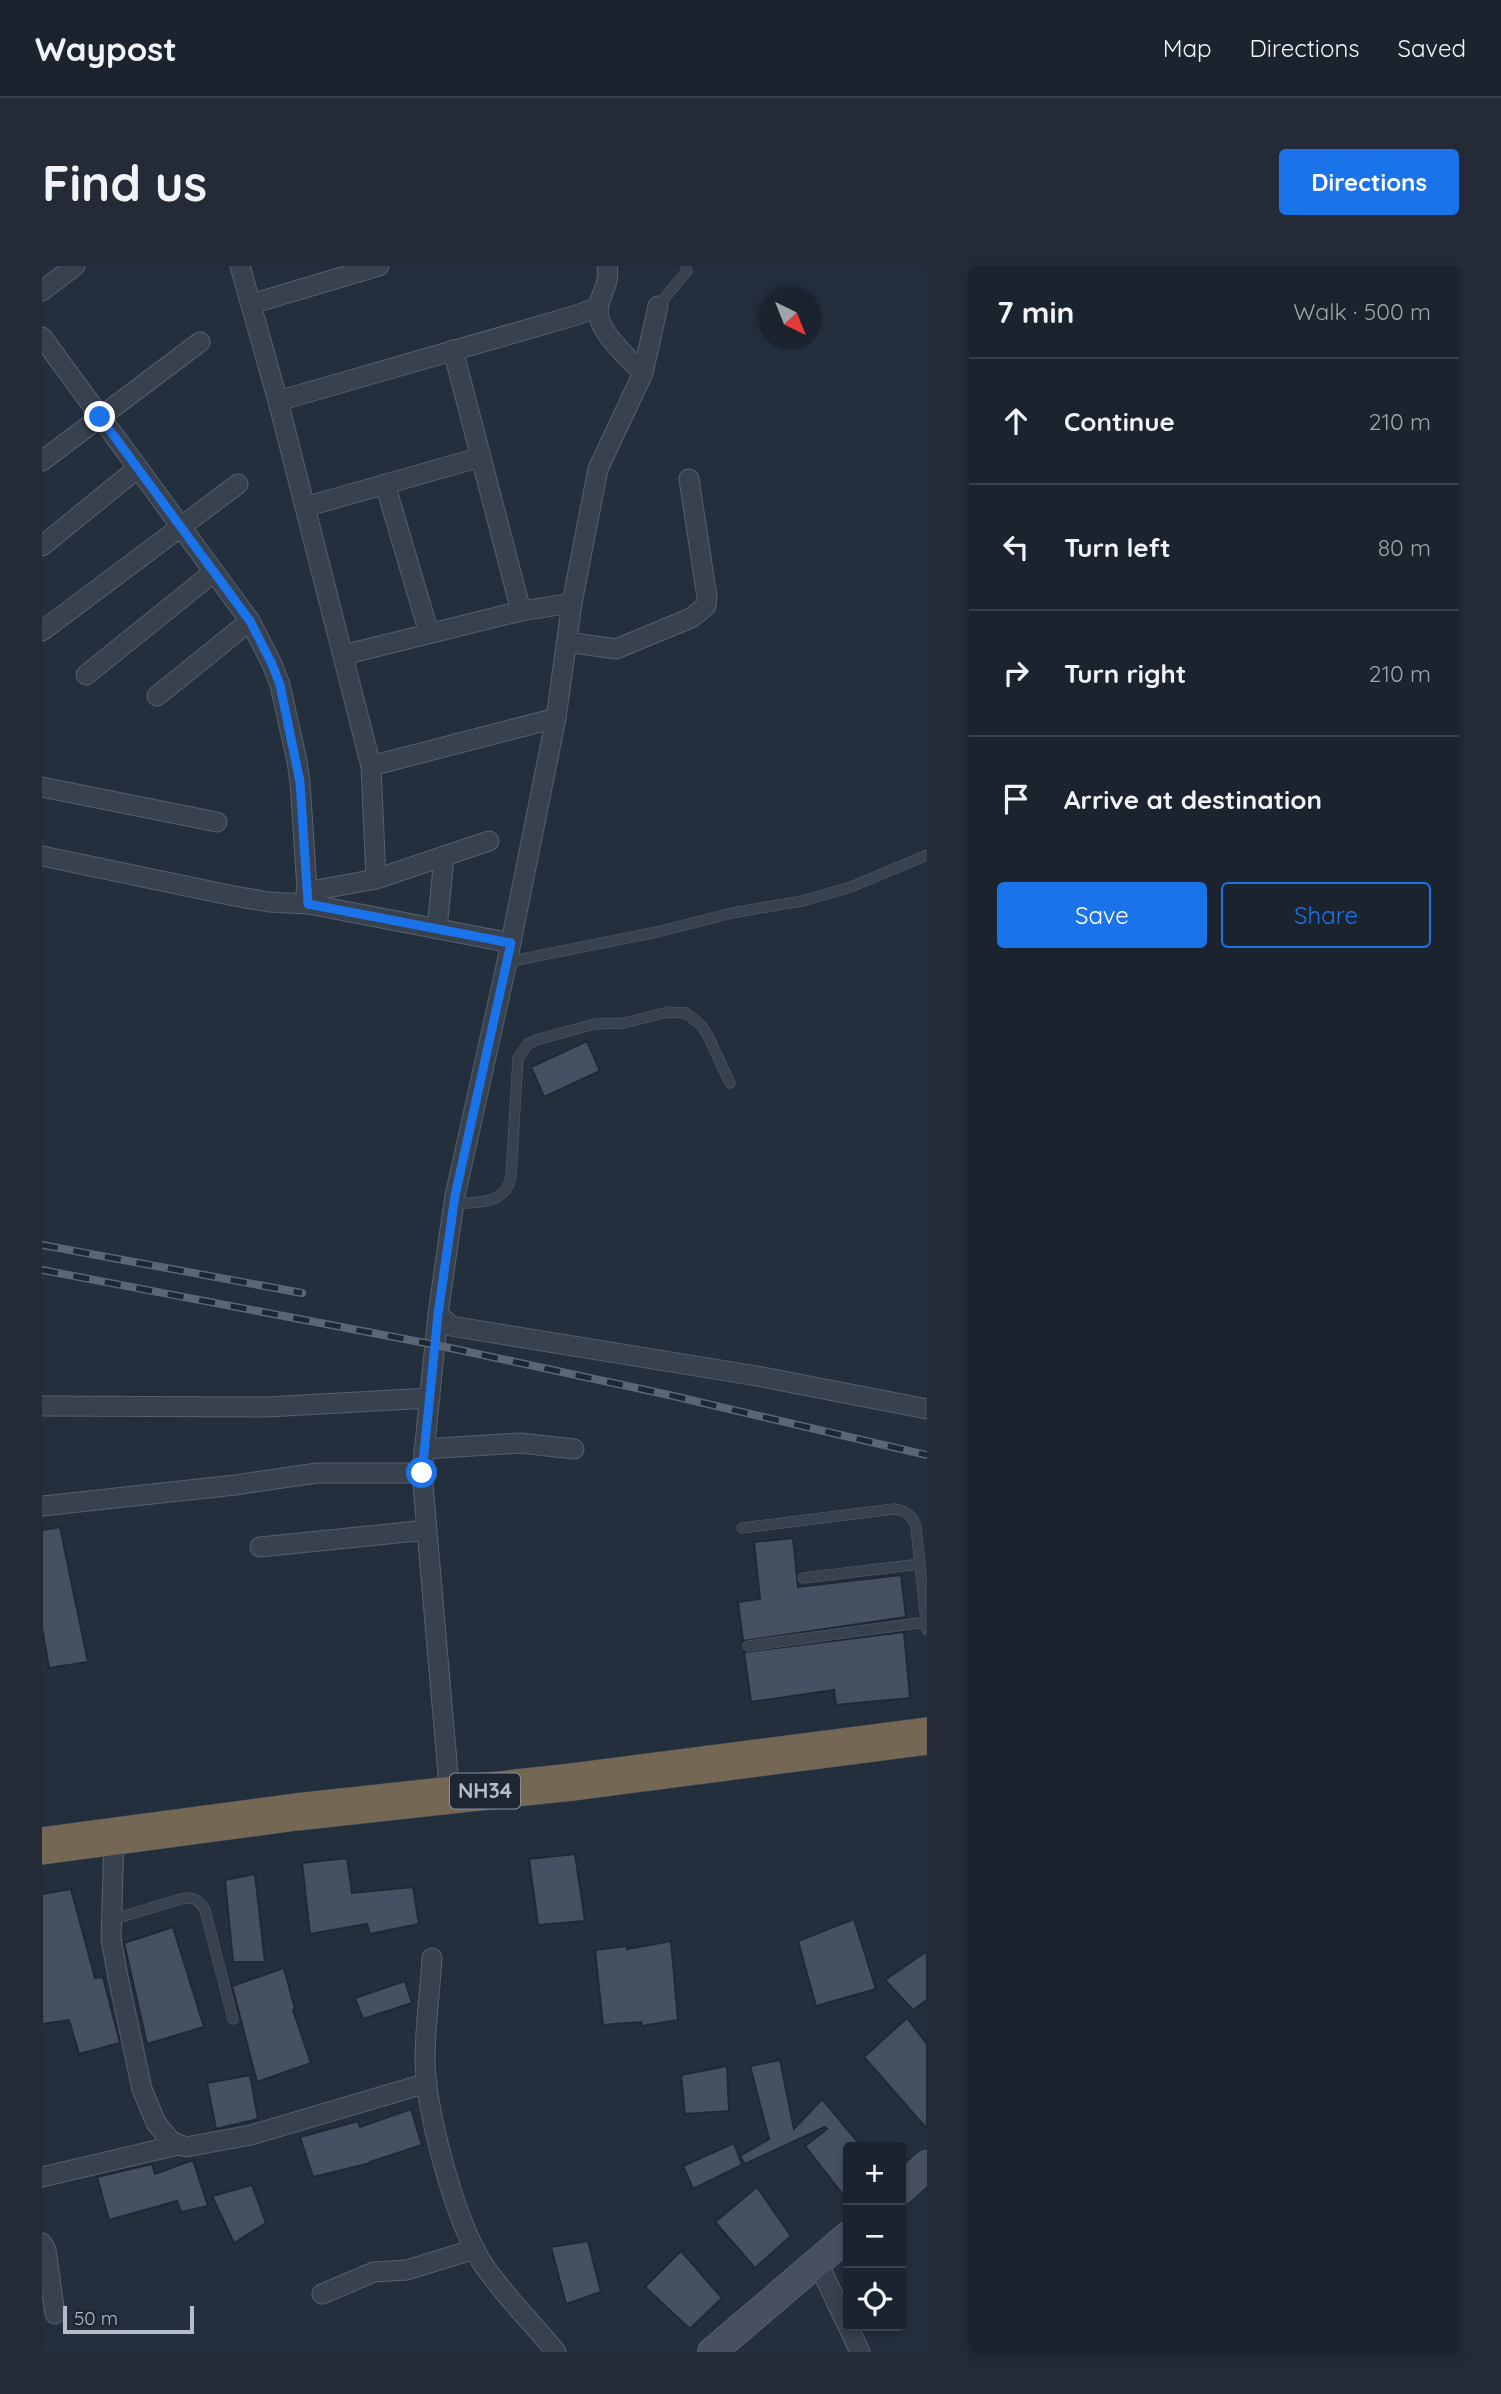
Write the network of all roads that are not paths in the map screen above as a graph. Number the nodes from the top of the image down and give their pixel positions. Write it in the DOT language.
graph roads {
  1 [pos="75,266"];
  2 [pos="240,266"];
  3 [pos="379,266"];
  4 [pos="607,266"];
  5 [pos="686,266"];
  6 [pos="350,270"];
  7 [pos="42,291"];
  8 [pos="251,304"];
  9 [pos="658,306"];
  10 [pos="598,307"];
  11 [pos="42,337"];
  12 [pos="200,342"];
  13 [pos="453,350"];
  14 [pos="643,373"];
  15 [pos="278,401"];
  16 [pos="100,417"];
  17 [pos="481,457"];
  18 [pos="42,461"];
  19 [pos="138,468"];
  20 [pos="690,479"];
  21 [pos="238,484"];
  22 [pos="386,484"];
  23 [pos="305,507"];
  24 [pos="180,526"];
  25 [pos="42,546"];
  26 [pos="214,572"];
  27 [pos="572,603"];
  28 [pos="521,611"];
  29 [pos="250,621"];
  30 [pos="42,631"];
  31 [pos="429,633"];
  32 [pos="567,642"];
  33 [pos="342,654"];
  34 [pos="86,675"];
  35 [pos="157,695"];
  36 [pos="556,718"];
  37 [pos="371,766"];
  38 [pos="42,787"];
  39 [pos="217,822"];
  40 [pos="489,841"];
  41 [pos="927,855"];
  42 [pos="42,856"];
  43 [pos="444,857"];
  44 [pos="376,879"];
  45 [pos="307,898"];
  46 [pos="437,929"];
  47 [pos="509,953"];
  48 [pos="730,1083"];
  49 [pos="454,1204"];
  50 [pos="438,1314"];
  51 [pos="430,1398"];
  52 [pos="42,1406"];
  53 [pos="927,1409"];
  54 [pos="574,1448"];
  55 [pos="424,1449"];
  56 [pos="422,1473"];
  57 [pos="42,1506"];
  58 [pos="742,1528"];
  59 [pos="427,1530"];
  60 [pos="260,1547"];
  61 [pos="920,1564"];
  62 [pos="803,1578"];
  63 [pos="927,1626"];
  64 [pos="748,1646"];
  65 [pos="927,1716"];
  66 [pos="927,1736"];
  67 [pos="448,1785"];
  68 [pos="42,1826"];
  69 [pos="114,1837"];
  70 [pos="42,1846"];
  71 [pos="111,1920"];
  72 [pos="432,1958"];
  73 [pos="233,2019"];
  74 [pos="427,2083"];
  75 [pos="178,2145"];
  76 [pos="927,2165"];
  77 [pos="42,2177"];
  78 [pos="906,2184"];
  79 [pos="843,2240"];
  80 [pos="42,2243"];
  81 [pos="475,2249"];
  82 [pos="818,2263"];
  83 [pos="322,2294"];
  84 [pos="55,2314"];
  85 [pos="556,2352"];
  86 [pos="712,2352"];
  87 [pos="860,2352"];
  1 -- 7 [label="street"];
  2 -- 8 [label="street"];
  3 -- 6 [label="street"];
  4 -- 10 [label="street"];
  5 -- 9 [label="lane"];
  6 -- 8 [label="street"];
  8 -- 15 [label="street"];
  9 -- 14 [label="street"];
  10 -- 13 [label="street"];
  10 -- 14 [label="street"];
  11 -- 16 [label="street"];
  12 -- 16 [label="street"];
  13 -- 15 [label="street"];
  13 -- 17 [label="street"];
  14 -- 27 [label="street"];
  15 -- 23 [label="street"];
  16 -- 18 [label="street"];
  16 -- 19 [label="street"];
  17 -- 22 [label="street"];
  17 -- 28 [label="street"];
  19 -- 24 [label="street"];
  19 -- 25 [label="street"];
  20 -- 32 [label="street"];
  21 -- 24 [label="street"];
  22 -- 23 [label="street"];
  22 -- 31 [label="street"];
  23 -- 33 [label="street"];
  24 -- 26 [label="street"];
  24 -- 30 [label="street"];
  26 -- 29 [label="street"];
  26 -- 34 [label="street"];
  27 -- 28 [label="street"];
  27 -- 32 [label="street"];
  28 -- 31 [label="street"];
  29 -- 35 [label="street"];
  29 -- 45 [label="street"];
  31 -- 33 [label="street"];
  32 -- 36 [label="street"];
  33 -- 37 [label="street"];
  36 -- 37 [label="street"];
  36 -- 47 [label="street"];
  37 -- 44 [label="street"];
  38 -- 39 [label="street"];
  40 -- 43 [label="street"];
  41 -- 47 [label="lane"];
  42 -- 45 [label="street"];
  43 -- 44 [label="street"];
  43 -- 46 [label="street"];
  44 -- 45 [label="street"];
  45 -- 46 [label="street"];
  46 -- 47 [label="street"];
  47 -- 49 [label="street"];
  48 -- 49 [label="lane"];
  49 -- 50 [label="street"];
  50 -- 51 [label="street"];
  50 -- 53 [label="street"];
  51 -- 52 [label="street"];
  51 -- 55 [label="street"];
  54 -- 55 [label="street"];
  55 -- 56 [label="street"];
  56 -- 57 [label="street"];
  56 -- 59 [label="street"];
  58 -- 61 [label="lane"];
  59 -- 60 [label="street"];
  59 -- 67 [label="street"];
  61 -- 62 [label="lane"];
  61 -- 63 [label="lane"];
  63 -- 64 [label="lane"];
  65 -- 67 [label="highway, NH34"];
  66 -- 67 [label="highway, NH34"];
  67 -- 68 [label="highway, NH34"];
  67 -- 69 [label="highway, NH34"];
  69 -- 70 [label="highway, NH34"];
  69 -- 71 [label="street"];
  71 -- 73 [label="lane"];
  71 -- 75 [label="street"];
  72 -- 74 [label="street"];
  74 -- 75 [label="street"];
  74 -- 81 [label="street"];
  75 -- 77 [label="street"];
  76 -- 78 [label="main road"];
  79 -- 82 [label="main road"];
  80 -- 84 [label="street"];
  81 -- 83 [label="street"];
  81 -- 85 [label="street"];
  82 -- 86 [label="main road"];
  82 -- 87 [label="street"];
}
